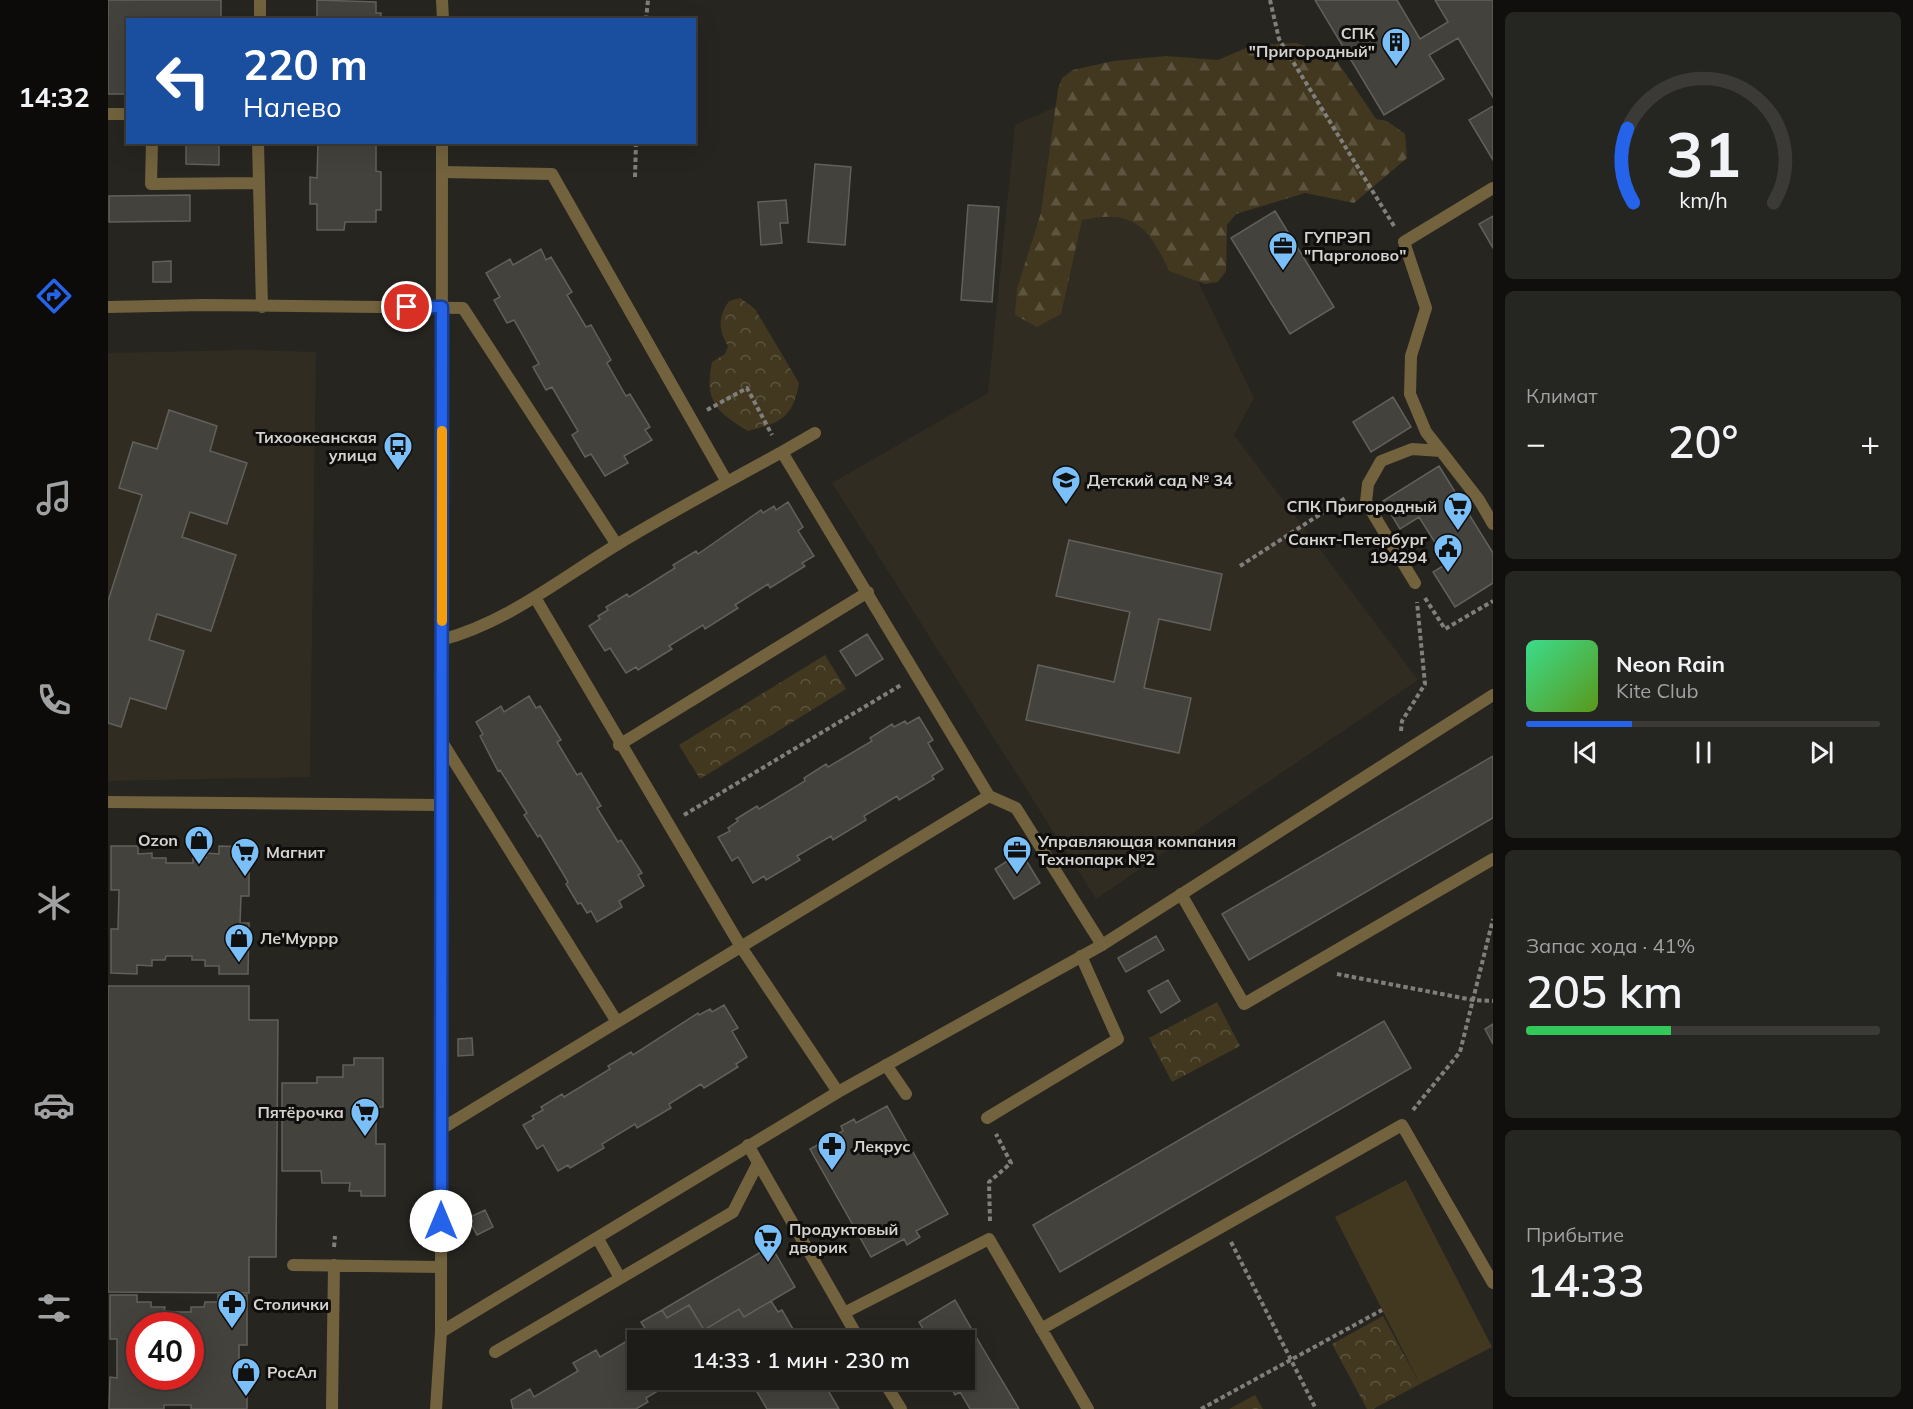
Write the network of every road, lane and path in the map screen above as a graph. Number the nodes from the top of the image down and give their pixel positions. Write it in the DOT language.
graph roads {
  1 [pos="260,0"];
  2 [pos="442,0"];
  3 [pos="648,0"];
  4 [pos="1270,0"];
  5 [pos="260,18"];
  6 [pos="442,18"];
  7 [pos="646,18"];
  8 [pos="108,114"];
  9 [pos="126,114"];
  10 [pos="152,144"];
  11 [pos="258,144"];
  12 [pos="442,144"];
  13 [pos="636,144"];
  14 [pos="442,172"];
  15 [pos="634,177"];
  16 [pos="257,183"];
  17 [pos="1493,188"];
  18 [pos="1404,242"];
  19 [pos="108,307"];
  20 [pos="262,307"];
  21 [pos="442,307"];
  22 [pos="691,418"];
  23 [pos="815,433"];
  24 [pos="1441,451"];
  25 [pos="782,452"];
  26 [pos="727,482"];
  27 [pos="1368,484"];
  28 [pos="1493,524"];
  29 [pos="616,544"];
  30 [pos="1240,566"];
  31 [pos="1415,583"];
  32 [pos="868,592"];
  33 [pos="536,599"];
  34 [pos="1493,601"];
  35 [pos="441,640"];
  36 [pos="918,676"];
  37 [pos="1493,695"];
  38 [pos="442,742"];
  39 [pos="620,745"];
  40 [pos="1397,757"];
  41 [pos="989,796"];
  42 [pos="108,802"];
  43 [pos="442,805"];
  44 [pos="668,825"];
  45 [pos="1493,859"];
  46 [pos="1181,894"];
  47 [pos="1493,919"];
  48 [pos="1102,945"];
  49 [pos="741,947"];
  50 [pos="1081,957"];
  51 [pos="1306,968"];
  52 [pos="1473,1000"];
  53 [pos="1493,1001"];
  54 [pos="617,1022"];
  55 [pos="886,1065"];
  56 [pos="838,1092"];
  57 [pos="906,1094"];
  58 [pos="987,1118"];
  59 [pos="1402,1125"];
  60 [pos="441,1129"];
  61 [pos="748,1145"];
  62 [pos="758,1163"];
  63 [pos="1222,1226"];
  64 [pos="598,1239"];
  65 [pos="989,1239"];
  66 [pos="293,1265"];
  67 [pos="334,1265"];
  68 [pos="441,1267"];
  69 [pos="620,1278"];
  70 [pos="1493,1283"];
  71 [pos="1382,1310"];
  72 [pos="844,1313"];
  73 [pos="1041,1329"];
  74 [pos="854,1330"];
  75 [pos="441,1332"];
  76 [pos="495,1352"];
  77 [pos="1291,1360"];
  78 [pos="890,1390"];
  79 [pos="332,1409"];
  80 [pos="436,1409"];
  81 [pos="901,1409"];
  82 [pos="1088,1409"];
  83 [pos="1201,1409"];
  84 [pos="1316,1409"];
  1 -- 5 [label="street"];
  2 -- 6 [label="street"];
  3 -- 7 [label="path"];
  4 -- 18 [label="path"];
  8 -- 9 [label="street"];
  10 -- 16 [label="street"];
  11 -- 16 [label="street"];
  12 -- 14 [label="street"];
  13 -- 15 [label="path"];
  14 -- 21 [label="street"];
  14 -- 22 [label="street"];
  16 -- 20 [label="street"];
  17 -- 18 [label="street"];
  18 -- 24 [label="street"];
  19 -- 20 [label="street"];
  20 -- 21 [label="street"];
  21 -- 29 [label="street"];
  21 -- 35 [label="street"];
  22 -- 25 [label="path"];
  22 -- 26 [label="street"];
  23 -- 25 [label="street"];
  24 -- 27 [label="street"];
  24 -- 28 [label="street"];
  25 -- 26 [label="street"];
  25 -- 32 [label="street"];
  26 -- 29 [label="street"];
  27 -- 30 [label="path"];
  27 -- 31 [label="street"];
  29 -- 33 [label="street"];
  31 -- 34 [label="path"];
  31 -- 40 [label="path"];
  32 -- 36 [label="street"];
  32 -- 39 [label="street"];
  33 -- 35 [label="street"];
  33 -- 39 [label="street"];
  35 -- 38 [label="street"];
  36 -- 41 [label="street"];
  36 -- 44 [label="path"];
  37 -- 40 [label="street"];
  38 -- 43 [label="street"];
  38 -- 54 [label="street"];
  39 -- 44 [label="street"];
  40 -- 46 [label="street"];
  41 -- 48 [label="street"];
  41 -- 49 [label="street"];
  42 -- 43 [label="street"];
  43 -- 60 [label="street"];
  44 -- 49 [label="street"];
  45 -- 51 [label="street"];
  46 -- 48 [label="street"];
  46 -- 51 [label="street"];
  47 -- 52 [label="path"];
  48 -- 50 [label="street"];
  49 -- 54 [label="street"];
  49 -- 56 [label="street"];
  50 -- 55 [label="street"];
  50 -- 58 [label="street"];
  51 -- 52 [label="path"];
  52 -- 53 [label="path"];
  52 -- 59 [label="path"];
  54 -- 60 [label="street"];
  55 -- 56 [label="street"];
  55 -- 57 [label="street"];
  56 -- 61 [label="street"];
  58 -- 65 [label="path"];
  59 -- 63 [label="street"];
  59 -- 70 [label="street"];
  60 -- 68 [label="street"];
  61 -- 62 [label="street"];
  61 -- 64 [label="street"];
  62 -- 69 [label="street"];
  62 -- 72 [label="street"];
  63 -- 73 [label="street"];
  63 -- 77 [label="path"];
  64 -- 69 [label="street"];
  64 -- 75 [label="street"];
  65 -- 72 [label="street"];
  65 -- 73 [label="street"];
  66 -- 67 [label="street"];
  67 -- 68 [label="street"];
  67 -- 79 [label="street"];
  68 -- 75 [label="street"];
  69 -- 76 [label="street"];
  71 -- 77 [label="path"];
  72 -- 74 [label="street"];
  73 -- 82 [label="street"];
  75 -- 80 [label="street"];
  77 -- 83 [label="path"];
  77 -- 84 [label="path"];
  78 -- 81 [label="street"];
}
